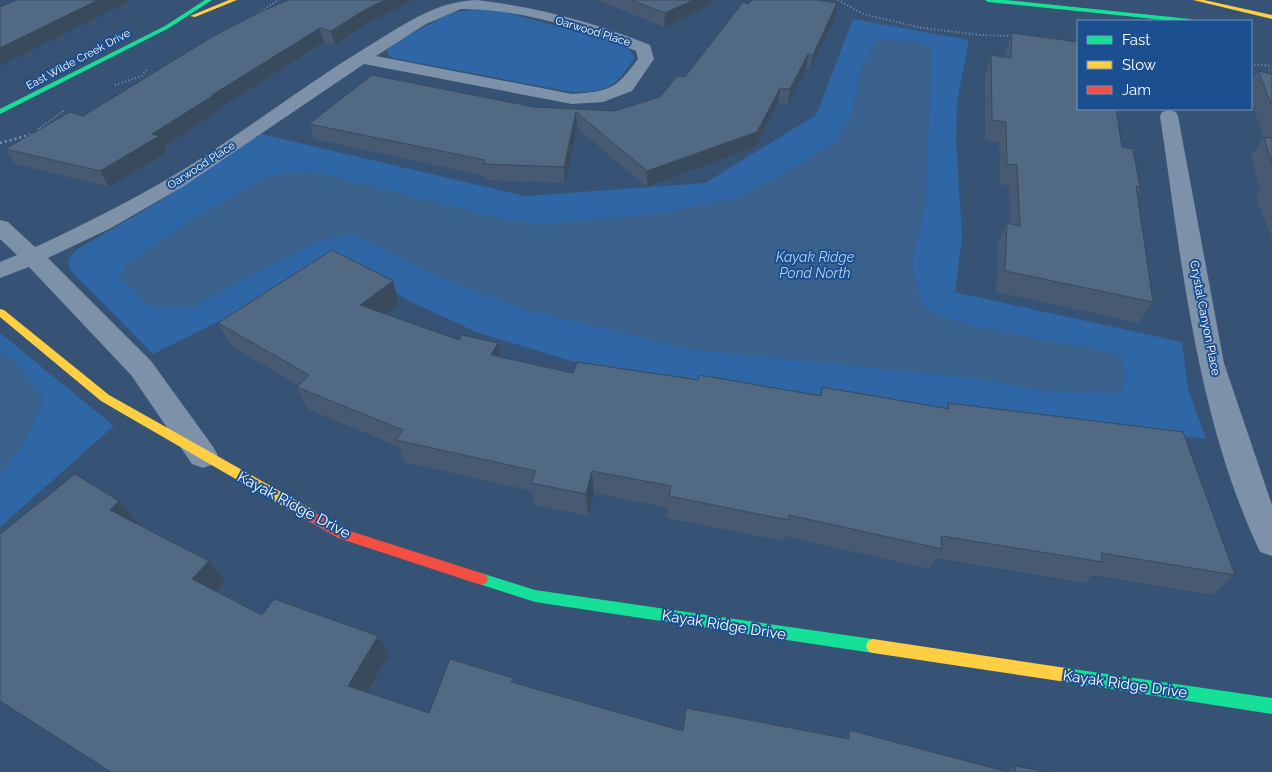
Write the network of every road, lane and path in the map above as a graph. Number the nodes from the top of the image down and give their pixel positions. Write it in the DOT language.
graph roads {
  1 [pos="209,0"];
  2 [pos="234,0"];
  3 [pos="838,0"];
  4 [pos="974,0"];
  5 [pos="988,0"];
  6 [pos="993,0"];
  7 [pos="1196,0"];
  8 [pos="1272,17"];
  9 [pos="1180,20"];
  10 [pos="166,27"];
  11 [pos="1017,36"];
  12 [pos="1026,36"];
  13 [pos="1070,42"];
  14 [pos="360,58"];
  15 [pos="1252,64"];
  16 [pos="1272,66"];
  17 [pos="0,112"];
  18 [pos="1169,116"];
  19 [pos="0,227"];
  20 [pos="33,257"];
  21 [pos="0,272"];
  22 [pos="0,312"];
  23 [pos="203,456"];
  24 [pos="1272,542"];
  25 [pos="1272,706"];
  1 -- 10 [label="street, East Wilde Creek Drive"];
  2 -- 10 [label="street, East Wilde Creek Drive"];
  3 -- 11 [label="path"];
  4 -- 5 [label="street"];
  5 -- 6 [label="street"];
  5 -- 9 [label="street"];
  7 -- 8 [label="street"];
  10 -- 17 [label="street, East Wilde Creek Drive"];
  12 -- 13 [label="path"];
  14 -- 14 [label="street, Oarwood Place"];
  14 -- 20 [label="street, Oarwood Place"];
  15 -- 16 [label="path"];
  18 -- 24 [label="street, Crystal Canyon Place"];
  19 -- 20 [label="street, Kayak Ridge Drive"];
  20 -- 21 [label="street, Oarwood Place"];
  20 -- 23 [label="street, Kayak Ridge Drive"];
  22 -- 23 [label="street, Kayak Ridge Drive"];
  23 -- 25 [label="street, Kayak Ridge Drive"];
}
